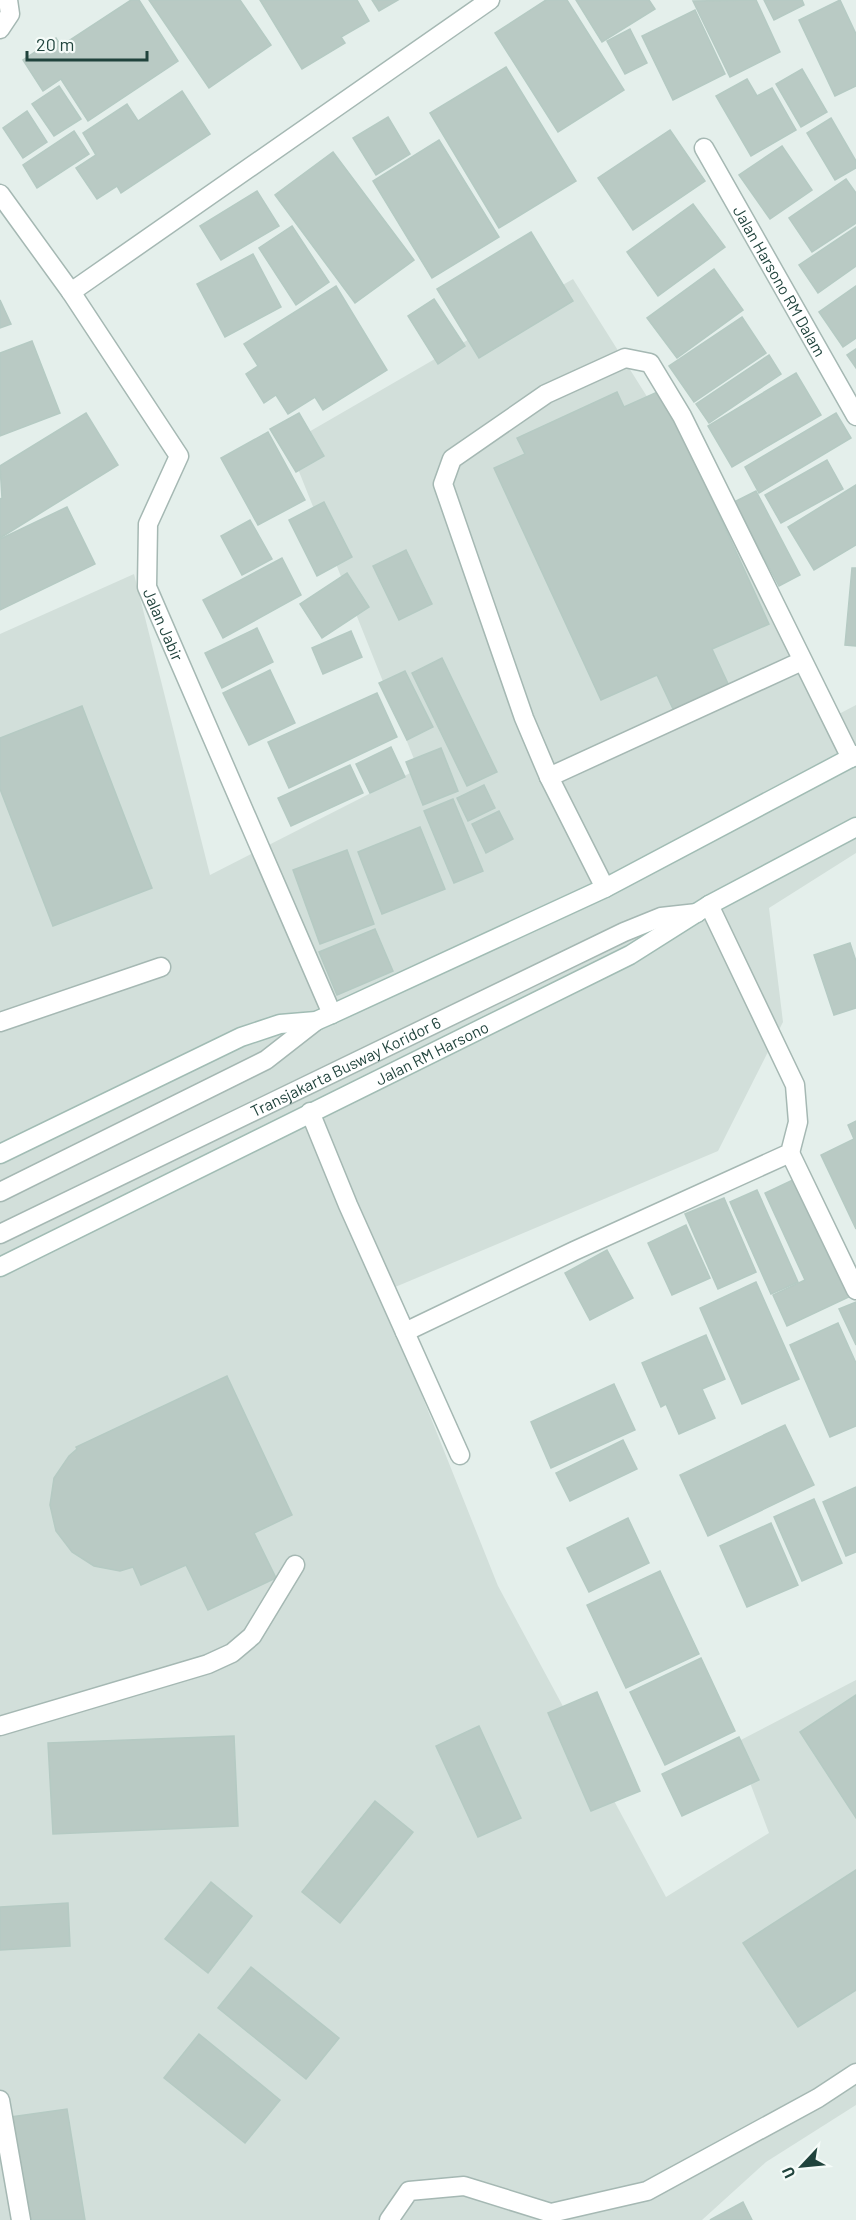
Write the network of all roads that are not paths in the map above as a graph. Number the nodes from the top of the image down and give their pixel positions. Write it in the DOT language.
graph roads {
  1 [pos="8,0"];
  2 [pos="490,0"];
  3 [pos="0,30"];
  4 [pos="704,148"];
  5 [pos="0,194"];
  6 [pos="71,292"];
  7 [pos="856,416"];
  8 [pos="802,661"];
  9 [pos="854,756"];
  10 [pos="549,777"];
  11 [pos="856,827"];
  12 [pos="605,888"];
  13 [pos="703,909"];
  14 [pos="161,967"];
  15 [pos="324,1018"];
  16 [pos="0,1022"];
  17 [pos="310,1112"];
  18 [pos="790,1153"];
  19 [pos="0,1154"];
  20 [pos="0,1192"];
  21 [pos="0,1233"];
  22 [pos="0,1267"];
  23 [pos="856,1290"];
  24 [pos="405,1332"];
  25 [pos="460,1455"];
  26 [pos="295,1565"];
  27 [pos="0,1726"];
  28 [pos="856,2073"];
  29 [pos="0,2100"];
  30 [pos="21,2220"];
  31 [pos="388,2220"];
  1 -- 3 [label="street"];
  2 -- 6 [label="street"];
  4 -- 7 [label="street, Jalan Harsono RM Dalam"];
  5 -- 6 [label="street, Jalan Jabir"];
  6 -- 15 [label="street, Jalan Jabir"];
  8 -- 9 [label="street"];
  8 -- 10 [label="street"];
  8 -- 10 [label="street"];
  9 -- 12 [label="street"];
  10 -- 12 [label="street"];
  11 -- 13 [label="street, Jalan RM Harsono"];
  12 -- 15 [label="street"];
  13 -- 17 [label="street, Jalan RM Harsono"];
  13 -- 18 [label="street"];
  13 -- 21 [label="street, Transjakarta Busway Koridor 6"];
  14 -- 16 [label="street"];
  15 -- 19 [label="street"];
  15 -- 20 [label="street"];
  17 -- 22 [label="street, Jalan RM Harsono"];
  17 -- 24 [label="street"];
  18 -- 23 [label="street"];
  18 -- 24 [label="street"];
  24 -- 25 [label="street"];
  26 -- 27 [label="street"];
  28 -- 31 [label="street"];
  29 -- 30 [label="street"];
}
